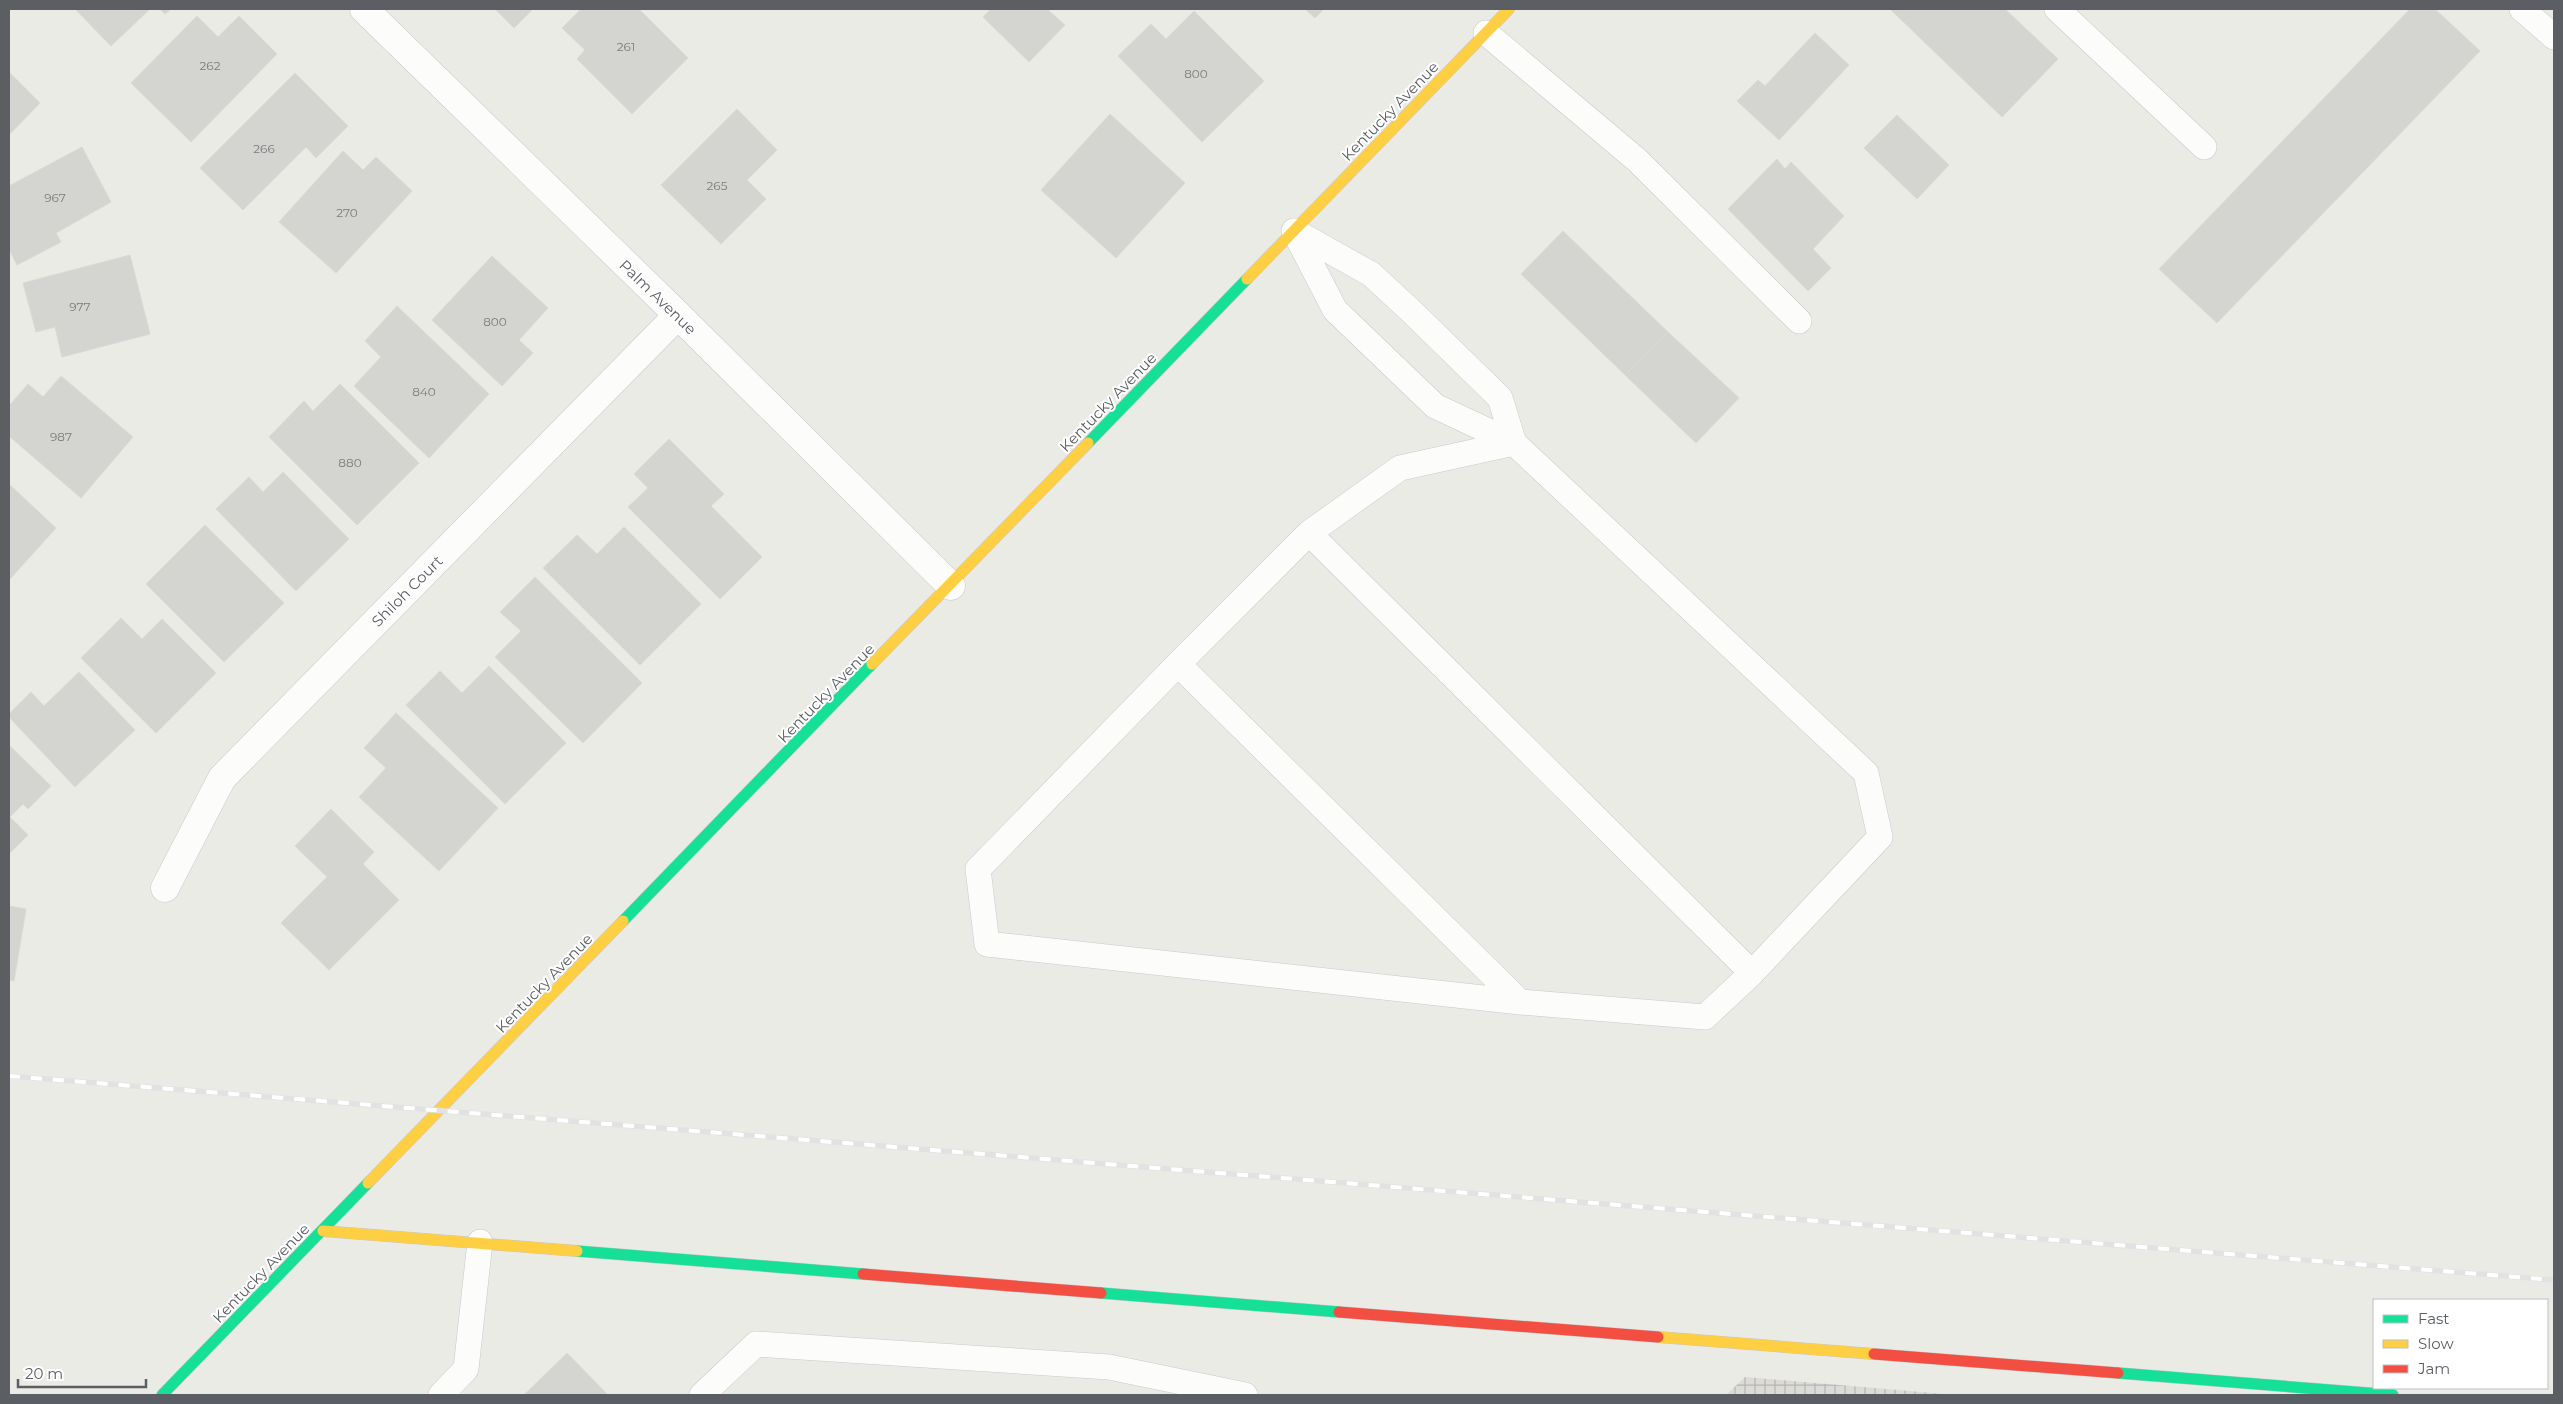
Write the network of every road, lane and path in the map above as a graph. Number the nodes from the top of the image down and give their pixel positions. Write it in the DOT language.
graph roads {
  1 [pos="364,9"];
  2 [pos="1509,9"];
  3 [pos="2056,9"];
  4 [pos="2522,9"];
  5 [pos="1486,33"];
  6 [pos="2554,37"];
  7 [pos="2204,147"];
  8 [pos="1294,231"];
  9 [pos="678,315"];
  10 [pos="1799,321"];
  11 [pos="1514,443"];
  12 [pos="1309,532"];
  13 [pos="951,586"];
  14 [pos="1178,664"];
  15 [pos="164,888"];
  16 [pos="1752,973"];
  17 [pos="1520,1002"];
  18 [pos="323,1231"];
  19 [pos="480,1242"];
  20 [pos="162,1395"];
  21 [pos="441,1395"];
  22 [pos="702,1395"];
  23 [pos="1245,1395"];
  24 [pos="2393,1395"];
  1 -- 9 [label="street, Palm Avenue"];
  2 -- 5 [label="street, Kentucky Avenue"];
  3 -- 7 [label="lane"];
  4 -- 6 [label="lane"];
  5 -- 8 [label="street, Kentucky Avenue"];
  5 -- 10 [label="lane"];
  8 -- 11 [label="lane"];
  8 -- 11 [label="lane"];
  8 -- 13 [label="street, Kentucky Avenue"];
  9 -- 13 [label="street, Palm Avenue"];
  9 -- 15 [label="street, Shiloh Court"];
  11 -- 12 [label="lane"];
  11 -- 16 [label="lane"];
  12 -- 14 [label="lane"];
  12 -- 16 [label="lane"];
  13 -- 18 [label="street, Kentucky Avenue"];
  14 -- 17 [label="lane"];
  14 -- 17 [label="lane"];
  16 -- 17 [label="lane"];
  18 -- 19 [label="street"];
  18 -- 20 [label="street, Kentucky Avenue"];
  19 -- 21 [label="lane"];
  19 -- 24 [label="street"];
  22 -- 23 [label="lane"];
}
